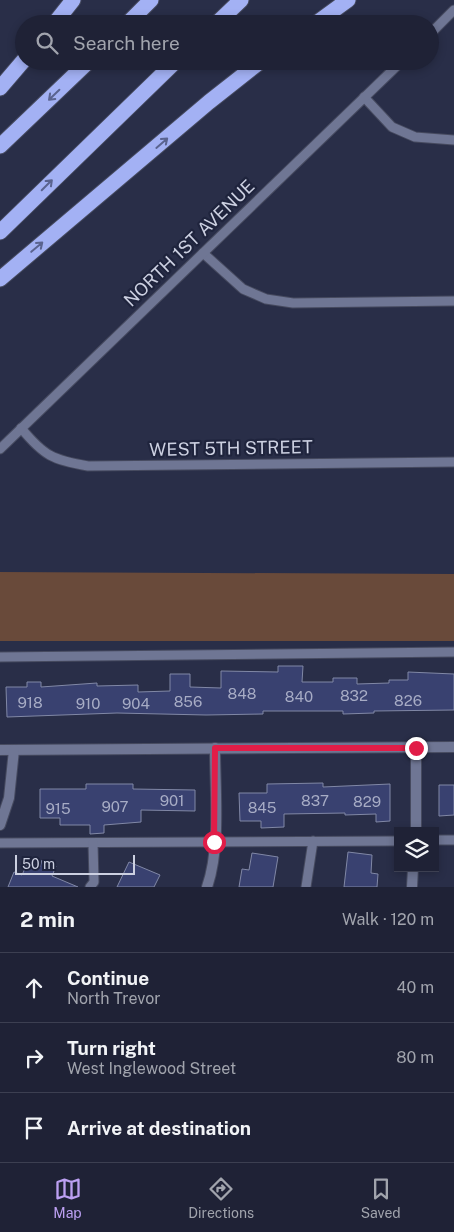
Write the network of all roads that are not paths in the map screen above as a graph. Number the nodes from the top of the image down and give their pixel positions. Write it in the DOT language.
graph roads {
  1 [pos="73,0"];
  2 [pos="151,0"];
  3 [pos="241,0"];
  4 [pos="348,0"];
  5 [pos="454,10"];
  6 [pos="61,15"];
  7 [pos="136,15"];
  8 [pos="225,15"];
  9 [pos="327,15"];
  10 [pos="439,25"];
  11 [pos="15,70"];
  12 [pos="80,70"];
  13 [pos="167,70"];
  14 [pos="250,70"];
  15 [pos="392,70"];
  16 [pos="0,88"];
  17 [pos="364,97"];
  18 [pos="454,140"];
  19 [pos="0,146"];
  20 [pos="0,232"];
  21 [pos="203,253"];
  22 [pos="0,279"];
  23 [pos="454,301"];
  24 [pos="22,428"];
  25 [pos="0,449"];
  26 [pos="454,462"];
  27 [pos="454,652"];
  28 [pos="0,657"];
  29 [pos="454,747"];
  30 [pos="215,748"];
  31 [pos="416,748"];
  32 [pos="0,750"];
  33 [pos="14,750"];
  34 [pos="0,825"];
  35 [pos="416,827"];
  36 [pos="394,840"];
  37 [pos="439,840"];
  38 [pos="454,840"];
  39 [pos="313,841"];
  40 [pos="214,842"];
  41 [pos="0,843"];
  42 [pos="93,843"];
  43 [pos="414,872"];
  44 [pos="90,887"];
  45 [pos="207,887"];
  46 [pos="306,887"];
  47 [pos="412,887"];
  1 -- 6 [label="highway"];
  2 -- 7 [label="highway"];
  3 -- 8 [label="highway"];
  4 -- 9 [label="highway"];
  5 -- 10 [label="lane"];
  11 -- 16 [label="highway"];
  12 -- 19 [label="highway, one-way"];
  20 -- 13 [label="highway, one-way"];
  22 -- 14 [label="highway, one-way"];
  15 -- 17 [label="lane, NORTH 1ST AVENUE"];
  17 -- 18 [label="lane"];
  17 -- 21 [label="lane, NORTH 1ST AVENUE"];
  21 -- 23 [label="lane"];
  21 -- 24 [label="lane, NORTH 1ST AVENUE"];
  24 -- 25 [label="lane, NORTH 1ST AVENUE"];
  24 -- 26 [label="lane, WEST 5TH STREET"];
  27 -- 28 [label="lane"];
  29 -- 31 [label="street"];
  30 -- 31 [label="street"];
  30 -- 33 [label="street"];
  30 -- 40 [label="street"];
  31 -- 35 [label="street"];
  32 -- 33 [label="street"];
  33 -- 34 [label="street"];
  36 -- 39 [label="lane"];
  37 -- 38 [label="lane"];
  39 -- 40 [label="lane"];
  39 -- 46 [label="lane"];
  40 -- 42 [label="lane"];
  40 -- 45 [label="street"];
  41 -- 42 [label="lane"];
  42 -- 44 [label="lane"];
  43 -- 47 [label="street"];
}
